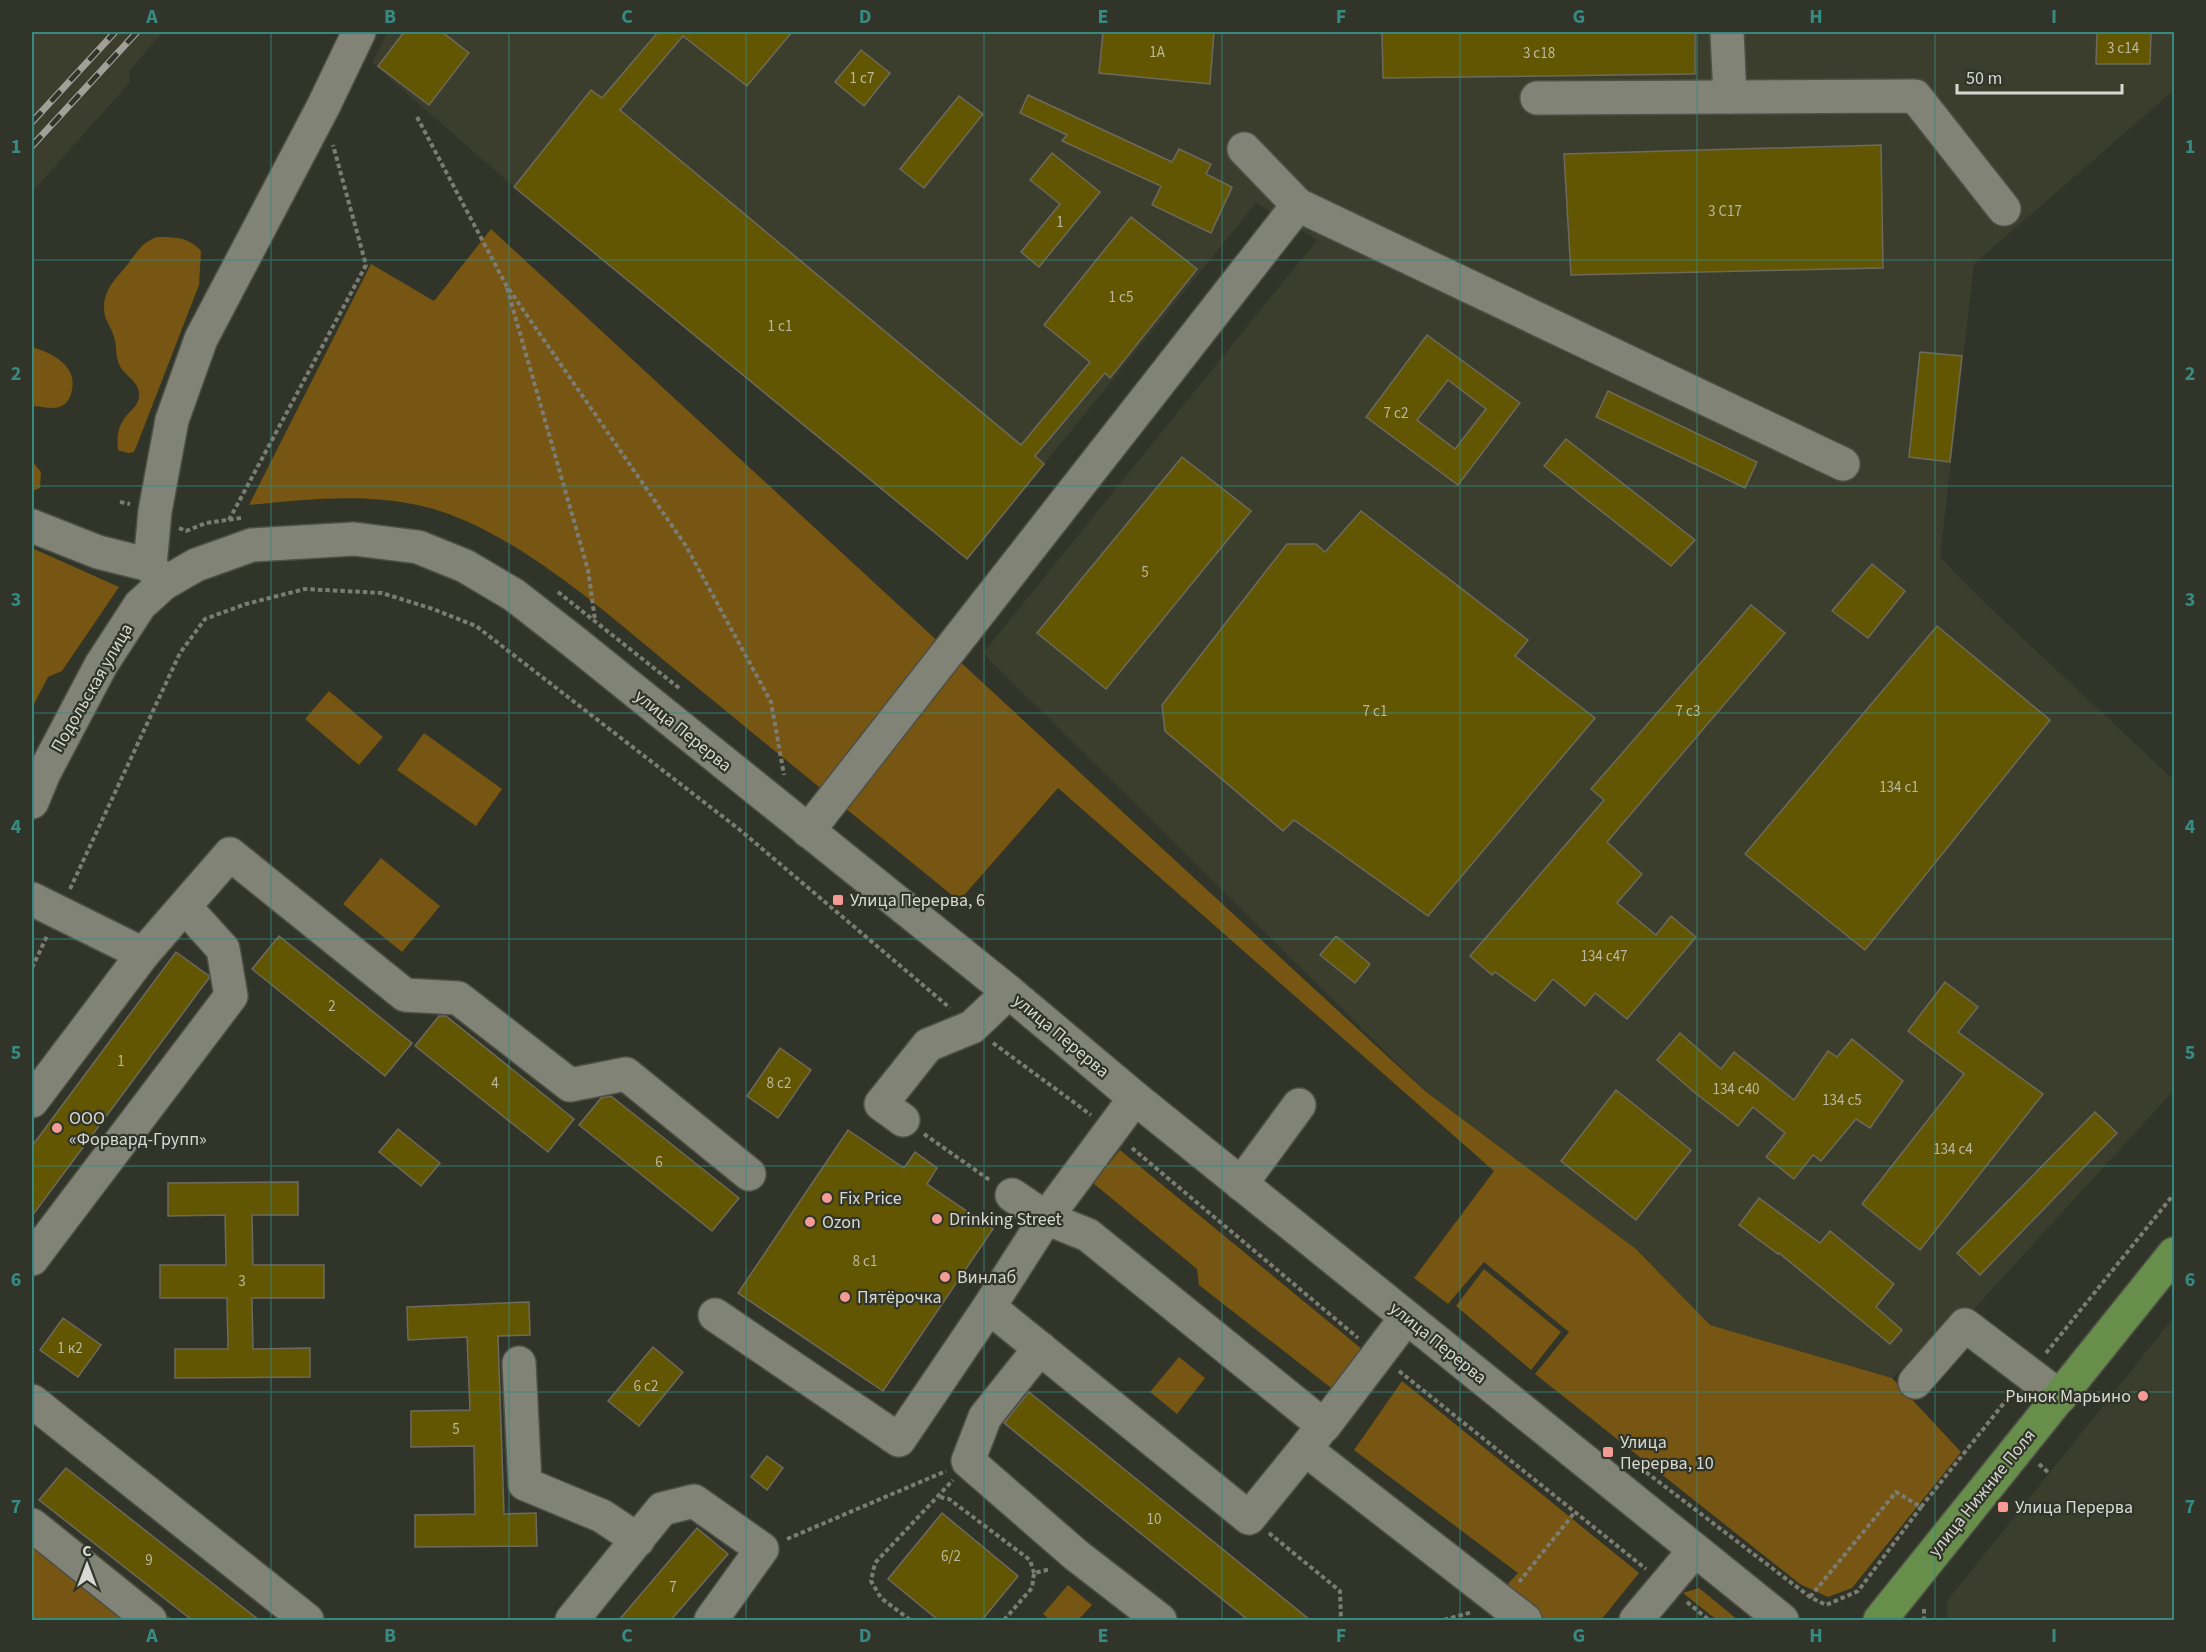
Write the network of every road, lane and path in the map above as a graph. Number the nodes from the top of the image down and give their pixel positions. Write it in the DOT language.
graph roads {
  1 [pos="358,32"];
  2 [pos="1727,32"];
  3 [pos="1730,97"];
  4 [pos="1537,98"];
  5 [pos="322,107"];
  6 [pos="417,117"];
  7 [pos="1244,149"];
  8 [pos="1298,205"];
  9 [pos="2004,209"];
  10 [pos="506,285"];
  11 [pos="1843,464"];
  12 [pos="228,520"];
  13 [pos="32,525"];
  14 [pos="301,541"];
  15 [pos="156,575"];
  16 [pos="595,620"];
  17 [pos="784,775"];
  18 [pos="32,802"];
  19 [pos="808,831"];
  20 [pos="45,906"];
  21 [pos="185,907"];
  22 [pos="142,954"];
  23 [pos="32,968"];
  24 [pos="1009,992"];
  25 [pos="972,1027"];
  26 [pos="1135,1098"];
  27 [pos="32,1101"];
  28 [pos="1299,1105"];
  29 [pos="903,1120"];
  30 [pos="1112,1131"];
  31 [pos="748,1174"];
  32 [pos="1241,1184"];
  33 [pos="2175,1194"];
  34 [pos="1012,1195"];
  35 [pos="1046,1218"];
  36 [pos="2175,1254"];
  37 [pos="32,1259"];
  38 [pos="988,1307"];
  39 [pos="715,1315"];
  40 [pos="1406,1318"];
  41 [pos="1040,1348"];
  42 [pos="1379,1355"];
  43 [pos="519,1363"];
  44 [pos="2030,1373"];
  45 [pos="1915,1382"];
  46 [pos="2060,1397"];
  47 [pos="35,1411"];
  48 [pos="1314,1437"];
  49 [pos="1626,1456"];
  50 [pos="968,1461"];
  51 [pos="939,1497"];
  52 [pos="1921,1507"];
  53 [pos="1575,1512"];
  54 [pos="1250,1518"];
  55 [pos="32,1525"];
  56 [pos="638,1540"];
  57 [pos="762,1549"];
  58 [pos="1694,1551"];
  59 [pos="1076,1555"];
  60 [pos="1034,1573"];
  61 [pos="1666,1585"];
  62 [pos="1810,1597"];
  63 [pos="1500,1612"];
  64 [pos="150,1620"];
  65 [pos="307,1620"];
  66 [pos="572,1620"];
  67 [pos="711,1620"];
  68 [pos="910,1620"];
  69 [pos="1004,1620"];
  70 [pos="1160,1620"];
  71 [pos="1341,1620"];
  72 [pos="1444,1620"];
  73 [pos="1636,1620"];
  74 [pos="1709,1620"];
  75 [pos="1782,1620"];
  76 [pos="1880,1620"];
  1 -- 5 [label="street"];
  2 -- 3 [label="street"];
  3 -- 4 [label="street"];
  3 -- 9 [label="street"];
  5 -- 12 [label="path"];
  5 -- 15 [label="street"];
  6 -- 10 [label="path"];
  7 -- 8 [label="street"];
  8 -- 11 [label="street"];
  8 -- 19 [label="street"];
  10 -- 16 [label="path"];
  10 -- 17 [label="path"];
  13 -- 15 [label="street"];
  14 -- 15 [label="street, Подольская улица"];
  14 -- 19 [label="street, улица Перерва"];
  15 -- 18 [label="street, Подольская улица"];
  19 -- 24 [label="street, улица Перерва"];
  20 -- 22 [label="street"];
  20 -- 23 [label="path"];
  20 -- 25 [label="path"];
  21 -- 22 [label="street"];
  21 -- 31 [label="street"];
  21 -- 37 [label="street"];
  22 -- 27 [label="street"];
  24 -- 25 [label="street"];
  24 -- 26 [label="street, улица Перерва"];
  25 -- 29 [label="street"];
  25 -- 30 [label="path"];
  26 -- 30 [label="street"];
  26 -- 32 [label="street, улица Перерва"];
  28 -- 32 [label="street"];
  29 -- 34 [label="path"];
  30 -- 35 [label="street"];
  30 -- 42 [label="path"];
  32 -- 40 [label="street, улица Перерва"];
  33 -- 44 [label="path"];
  34 -- 35 [label="street"];
  35 -- 38 [label="street"];
  35 -- 48 [label="street"];
  36 -- 46 [label="main road, улица Нижние Поля"];
  38 -- 39 [label="street"];
  38 -- 41 [label="street"];
  40 -- 42 [label="street"];
  40 -- 58 [label="street, улица Перерва"];
  41 -- 50 [label="street"];
  41 -- 54 [label="street"];
  42 -- 48 [label="street"];
  42 -- 53 [label="path"];
  43 -- 56 [label="street"];
  44 -- 45 [label="street"];
  44 -- 46 [label="street"];
  44 -- 52 [label="path"];
  46 -- 76 [label="main road, улица Нижние Поля"];
  47 -- 65 [label="street"];
  48 -- 54 [label="street"];
  48 -- 63 [label="street"];
  49 -- 62 [label="path"];
  50 -- 51 [label="path"];
  50 -- 57 [label="path"];
  50 -- 59 [label="street"];
  51 -- 60 [label="path"];
  51 -- 68 [label="path"];
  52 -- 62 [label="path"];
  52 -- 62 [label="path"];
  53 -- 61 [label="path"];
  53 -- 63 [label="path"];
  54 -- 71 [label="path"];
  55 -- 64 [label="street"];
  56 -- 57 [label="street"];
  56 -- 66 [label="street"];
  57 -- 67 [label="street"];
  58 -- 61 [label="street"];
  58 -- 75 [label="street, улица Перерва"];
  59 -- 60 [label="path"];
  59 -- 70 [label="street"];
  60 -- 69 [label="path"];
  61 -- 73 [label="street"];
  61 -- 74 [label="path"];
  63 -- 72 [label="path"];
}
